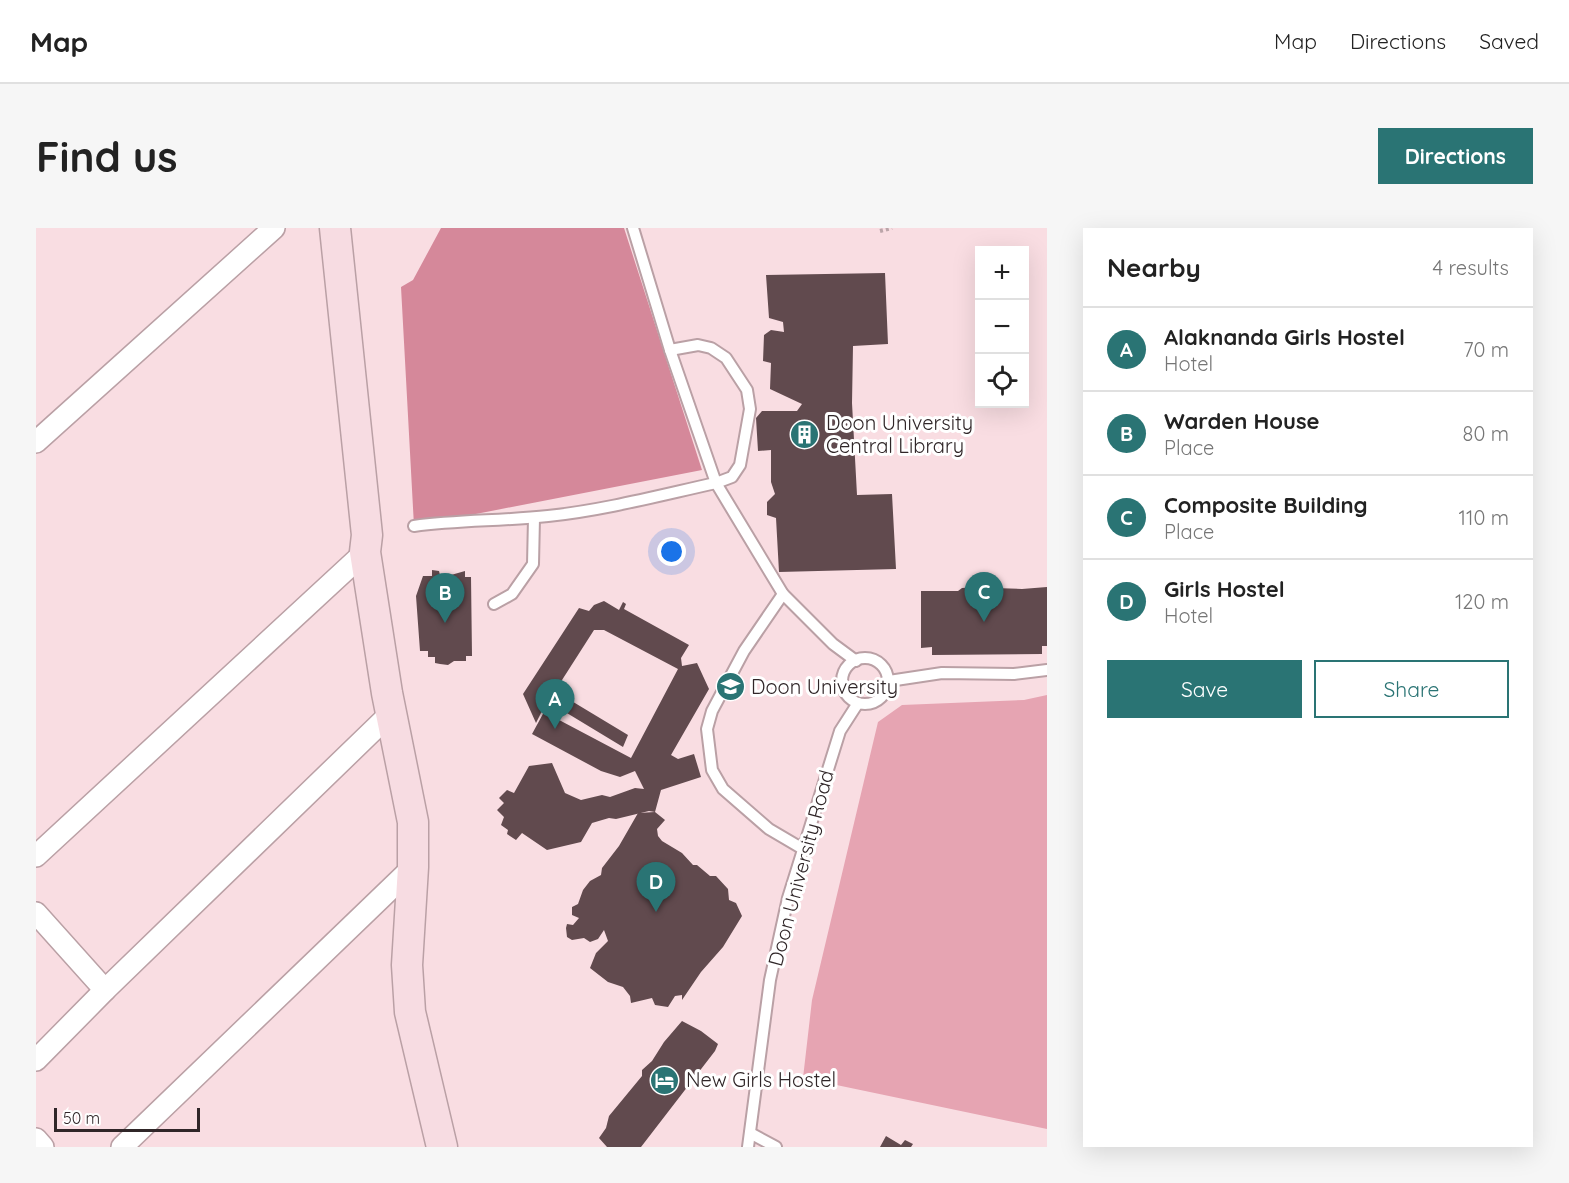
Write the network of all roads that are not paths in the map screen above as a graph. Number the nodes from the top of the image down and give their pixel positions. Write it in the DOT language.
graph roads {
  1 [pos="274,228"];
  2 [pos="335,228"];
  3 [pos="633,228"];
  4 [pos="670,350"];
  5 [pos="36,442"];
  6 [pos="716,483"];
  7 [pos="534,518"];
  8 [pos="414,526"];
  9 [pos="365,552"];
  10 [pos="783,594"];
  11 [pos="494,604"];
  12 [pos="855,661"];
  13 [pos="1047,670"];
  14 [pos="888,681"];
  15 [pos="858,703"];
  16 [pos="391,713"];
  17 [pos="803,849"];
  18 [pos="36,856"];
  19 [pos="413,867"];
  20 [pos="36,913"];
  21 [pos="105,990"];
  22 [pos="36,1060"];
  23 [pos="750,1133"];
  24 [pos="36,1139"];
  25 [pos="43,1147"];
  26 [pos="122,1147"];
  27 [pos="442,1147"];
  28 [pos="748,1147"];
  29 [pos="776,1147"];
  1 -- 5 [label="street"];
  2 -- 9 [label="main road"];
  3 -- 4 [label="lane"];
  4 -- 6 [label="lane"];
  4 -- 6 [label="lane"];
  6 -- 7 [label="lane"];
  6 -- 10 [label="lane"];
  7 -- 8 [label="lane"];
  7 -- 11 [label="lane"];
  9 -- 16 [label="main road"];
  9 -- 18 [label="street"];
  10 -- 12 [label="lane"];
  10 -- 17 [label="lane"];
  12 -- 14 [label="lane"];
  12 -- 15 [label="lane"];
  13 -- 14 [label="lane"];
  14 -- 15 [label="lane"];
  15 -- 17 [label="lane, Doon University Road"];
  16 -- 19 [label="main road"];
  16 -- 21 [label="street"];
  17 -- 23 [label="lane, Doon University Road"];
  19 -- 26 [label="street"];
  19 -- 27 [label="main road"];
  20 -- 21 [label="street"];
  21 -- 22 [label="street"];
  23 -- 28 [label="lane, Doon University Road"];
  23 -- 29 [label="lane"];
  24 -- 25 [label="street"];
}
